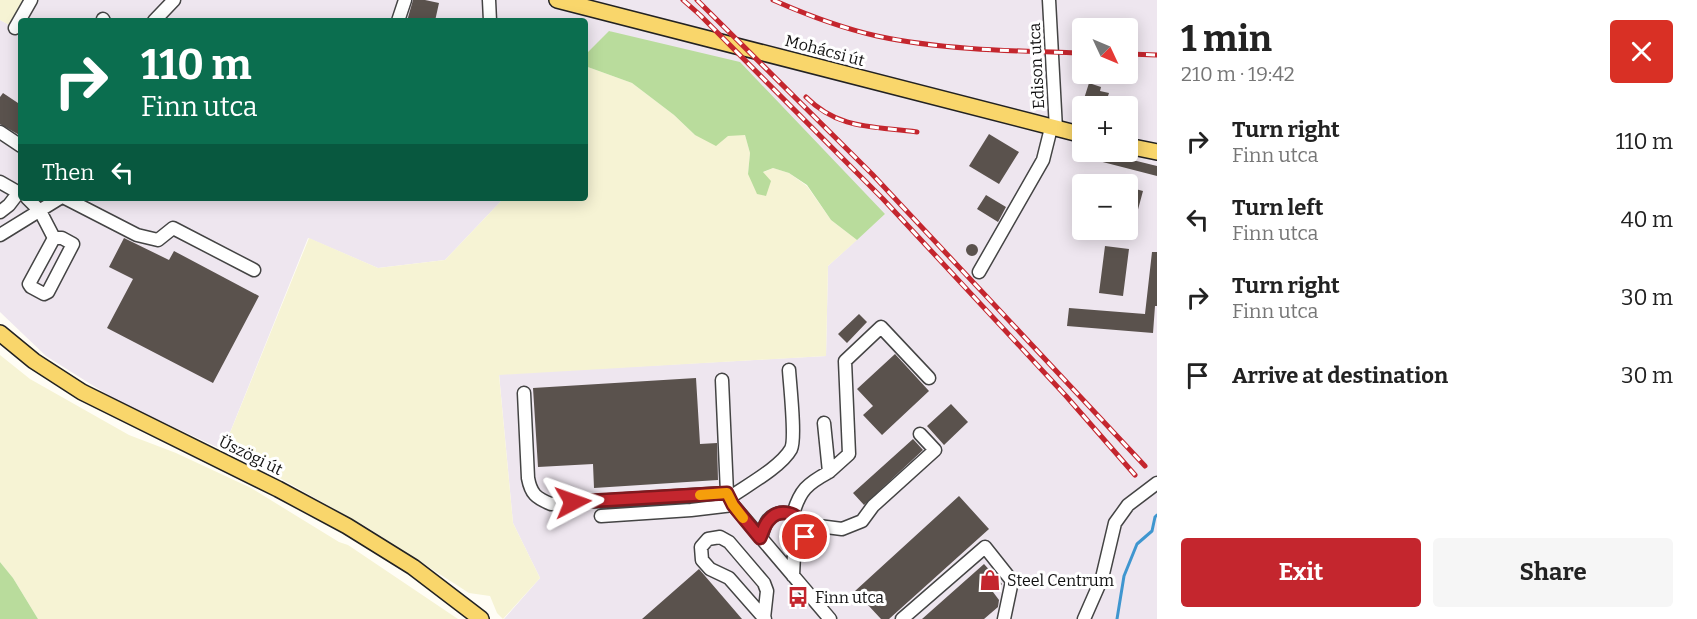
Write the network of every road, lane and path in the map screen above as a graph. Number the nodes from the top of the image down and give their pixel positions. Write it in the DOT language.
graph roads {
  1 [pos="31,0"];
  2 [pos="174,0"];
  3 [pos="405,0"];
  4 [pos="489,0"];
  5 [pos="1049,0"];
  6 [pos="566,1"];
  7 [pos="21,18"];
  8 [pos="157,18"];
  9 [pos="399,18"];
  10 [pos="490,18"];
  11 [pos="18,23"];
  12 [pos="15,28"];
  13 [pos="1054,129"];
  14 [pos="0,132"];
  15 [pos="1072,133"];
  16 [pos="18,144"];
  17 [pos="1138,148"];
  18 [pos="1157,152"];
  19 [pos="0,182"];
  20 [pos="18,193"];
  21 [pos="18,198"];
  22 [pos="29,201"];
  23 [pos="55,201"];
  24 [pos="71,201"];
  25 [pos="40,211"];
  26 [pos="0,212"];
  27 [pos="0,235"];
  28 [pos="54,238"];
  29 [pos="254,270"];
  30 [pos="979,272"];
  31 [pos="0,333"];
  32 [pos="789,370"];
  33 [pos="929,378"];
  34 [pos="722,380"];
  35 [pos="524,393"];
  36 [pos="825,423"];
  37 [pos="920,434"];
  38 [pos="829,472"];
  39 [pos="1157,483"];
  40 [pos="729,499"];
  41 [pos="793,514"];
  42 [pos="601,516"];
  43 [pos="803,524"];
  44 [pos="760,538"];
  45 [pos="793,576"];
  46 [pos="765,618"];
  47 [pos="1088,618"];
  48 [pos="481,619"];
  49 [pos="830,619"];
  50 [pos="902,619"];
  51 [pos="1004,619"];
  1 -- 7 [label="street"];
  2 -- 8 [label="street"];
  3 -- 9 [label="street"];
  4 -- 10 [label="street"];
  5 -- 13 [label="street, Edison utca"];
  6 -- 13 [label="main road, Mohácsi út"];
  11 -- 12 [label="street"];
  13 -- 15 [label="main road, Mohácsi út"];
  13 -- 30 [label="street, Edison utca"];
  14 -- 16 [label="street"];
  17 -- 18 [label="main road"];
  19 -- 20 [label="street"];
  21 -- 26 [label="street"];
  22 -- 25 [label="street"];
  23 -- 25 [label="street"];
  24 -- 29 [label="street"];
  25 -- 27 [label="street"];
  25 -- 28 [label="street"];
  31 -- 48 [label="main road, Üszögi út"];
  32 -- 40 [label="street"];
  33 -- 38 [label="street"];
  34 -- 40 [label="street"];
  35 -- 40 [label="street"];
  36 -- 38 [label="street"];
  37 -- 43 [label="street"];
  38 -- 41 [label="street"];
  39 -- 47 [label="street"];
  40 -- 42 [label="street"];
  40 -- 44 [label="street"];
  41 -- 43 [label="street"];
  41 -- 44 [label="street"];
  43 -- 45 [label="street"];
  44 -- 45 [label="street"];
  45 -- 49 [label="street"];
  46 -- 46 [label="street"];
  50 -- 51 [label="street"];
}
